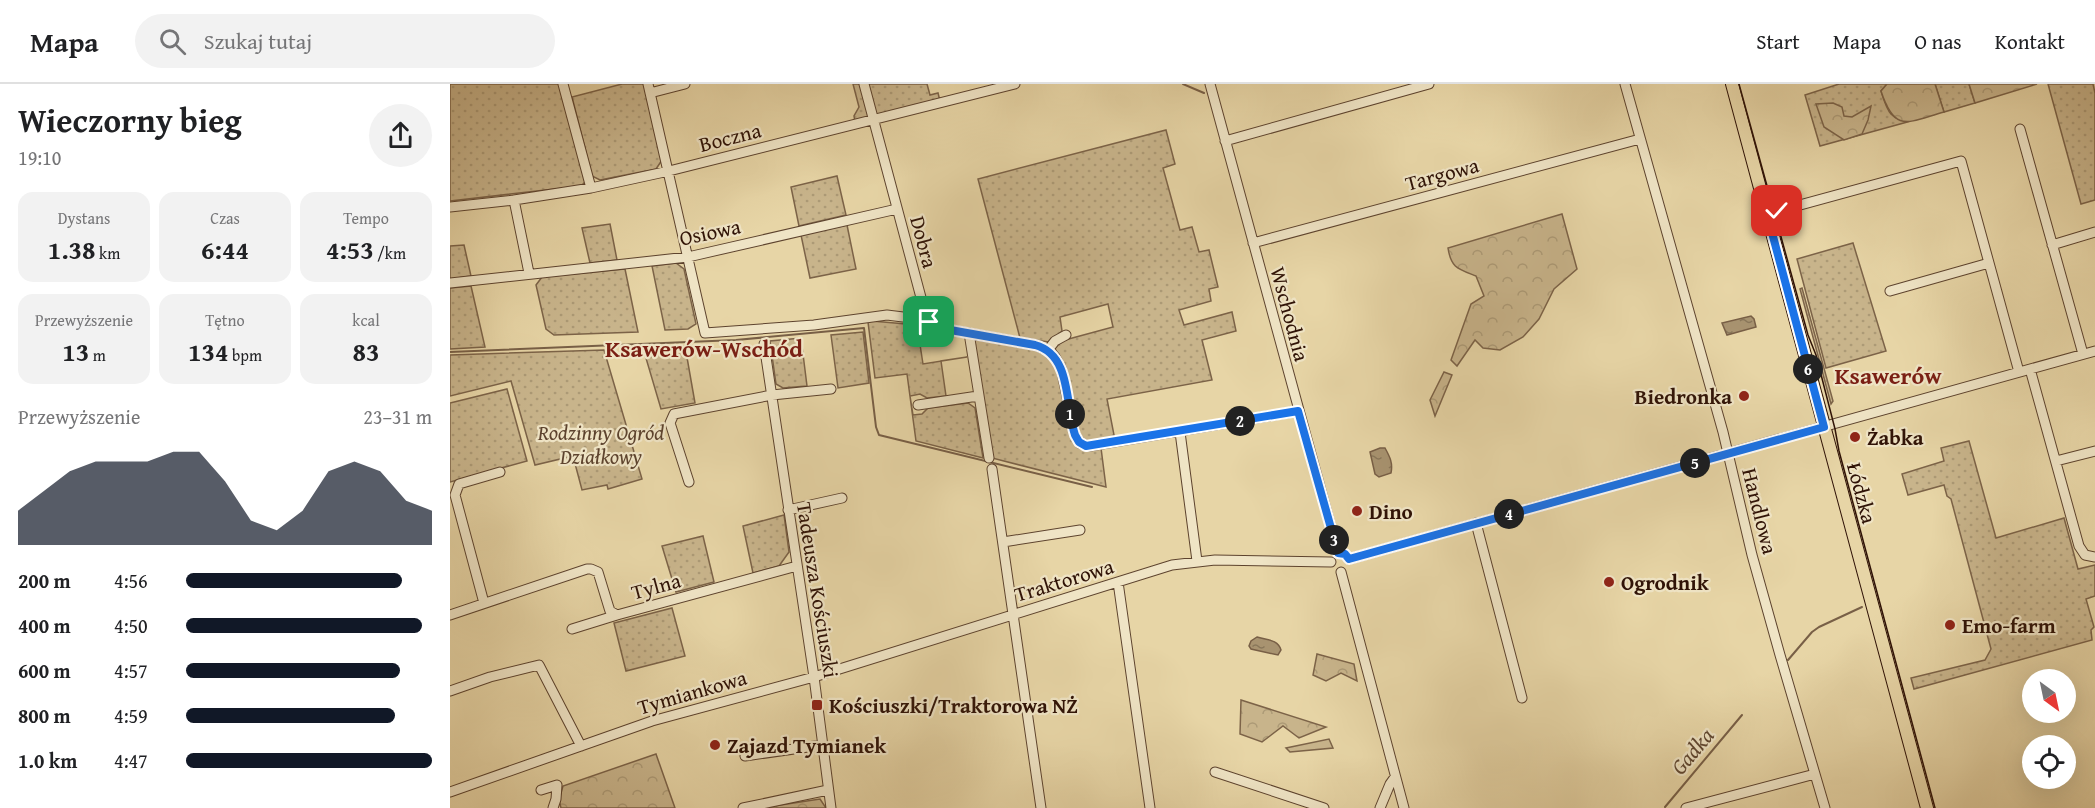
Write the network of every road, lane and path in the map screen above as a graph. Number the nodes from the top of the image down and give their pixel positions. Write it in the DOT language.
graph roads {
  1 [pos="563,84"];
  2 [pos="685,84"];
  3 [pos="864,84"];
  4 [pos="1015,84"];
  5 [pos="1210,84"];
  6 [pos="1429,84"];
  7 [pos="1626,84"];
  8 [pos="1732,84"];
  9 [pos="649,89"];
  10 [pos="873,120"];
  11 [pos="2020,129"];
  12 [pos="1640,139"];
  13 [pos="1225,141"];
  14 [pos="669,171"];
  15 [pos="591,188"];
  16 [pos="514,200"];
  17 [pos="450,207"];
  18 [pos="897,208"];
  19 [pos="1767,214"];
  20 [pos="2095,232"];
  21 [pos="1253,243"];
  22 [pos="2052,245"];
  23 [pos="688,257"];
  24 [pos="1989,264"];
  25 [pos="529,273"];
  26 [pos="450,283"];
  27 [pos="1890,291"];
  28 [pos="927,320"];
  29 [pos="969,333"];
  30 [pos="1066,335"];
  31 [pos="764,344"];
  32 [pos="1048,350"];
  33 [pos="2095,351"];
  34 [pos="2083,354"];
  35 [pos="2030,369"];
  36 [pos="2019,372"];
  37 [pos="831,389"];
  38 [pos="772,395"];
  39 [pos="978,396"];
  40 [pos="918,405"];
  41 [pos="1298,411"];
  42 [pos="1824,427"];
  43 [pos="1180,432"];
  44 [pos="2095,451"];
  45 [pos="1728,454"];
  46 [pos="989,458"];
  47 [pos="2056,462"];
  48 [pos="992,470"];
  49 [pos="500,471"];
  50 [pos="688,482"];
  51 [pos="842,498"];
  52 [pos="788,510"];
  53 [pos="1476,523"];
  54 [pos="1080,530"];
  55 [pos="1003,542"];
  56 [pos="1338,553"];
  57 [pos="2090,556"];
  58 [pos="1349,559"];
  59 [pos="1197,561"];
  60 [pos="1331,562"];
  61 [pos="797,566"];
  62 [pos="1341,572"];
  63 [pos="1118,582"];
  64 [pos="483,603"];
  65 [pos="1014,614"];
  66 [pos="450,615"];
  67 [pos="617,615"];
  68 [pos="572,628"];
  69 [pos="814,677"];
  70 [pos="450,691"];
  71 [pos="1522,698"];
  72 [pos="822,745"];
  73 [pos="581,746"];
  74 [pos="746,756"];
  75 [pos="1215,772"];
  76 [pos="1815,774"];
  77 [pos="1395,777"];
  78 [pos="541,790"];
  79 [pos="828,790"];
  80 [pos="450,792"];
  81 [pos="1312,806"];
  82 [pos="553,808"];
  83 [pos="743,808"];
  84 [pos="831,808"];
  85 [pos="1041,808"];
  86 [pos="1150,808"];
  87 [pos="1324,808"];
  88 [pos="1380,808"];
  89 [pos="1404,808"];
  90 [pos="1686,808"];
  91 [pos="1825,808"];
  92 [pos="1928,808"];
  1 -- 15 [label="street"];
  2 -- 9 [label="street"];
  3 -- 10 [label="street, Dobra"];
  4 -- 10 [label="street, Boczna"];
  5 -- 13 [label="street, Wschodnia"];
  6 -- 13 [label="street"];
  7 -- 12 [label="street, Handlowa"];
  8 -- 19 [label="main road, Łódzka"];
  9 -- 14 [label="street"];
  10 -- 14 [label="street, Boczna"];
  10 -- 18 [label="street, Dobra"];
  11 -- 22 [label="street"];
  12 -- 21 [label="street, Targowa"];
  12 -- 45 [label="street, Handlowa"];
  13 -- 21 [label="street, Wschodnia"];
  14 -- 15 [label="street, Boczna"];
  14 -- 23 [label="street"];
  15 -- 16 [label="street, Boczna"];
  16 -- 17 [label="street, Boczna"];
  16 -- 25 [label="street"];
  18 -- 23 [label="street, Osiowa"];
  18 -- 28 [label="street, Dobra"];
  19 -- 24 [label="street"];
  19 -- 42 [label="main road, Łódzka"];
  20 -- 22 [label="street"];
  21 -- 41 [label="street, Wschodnia"];
  22 -- 34 [label="street"];
  23 -- 25 [label="street, Osiowa"];
  23 -- 28 [label="street"];
  24 -- 27 [label="street"];
  24 -- 36 [label="street"];
  25 -- 26 [label="street, Osiowa"];
  28 -- 29 [label="street"];
  29 -- 32 [label="street"];
  29 -- 39 [label="street"];
  30 -- 32 [label="street"];
  31 -- 38 [label="street, Tadeusza Kościuszki"];
  32 -- 43 [label="street"];
  33 -- 34 [label="street"];
  34 -- 35 [label="street"];
  35 -- 36 [label="street"];
  35 -- 47 [label="street"];
  36 -- 42 [label="street"];
  37 -- 38 [label="street"];
  38 -- 50 [label="street"];
  38 -- 52 [label="street, Tadeusza Kościuszki"];
  39 -- 40 [label="street"];
  39 -- 46 [label="street"];
  41 -- 43 [label="street"];
  41 -- 56 [label="street, Wschodnia"];
  42 -- 45 [label="street"];
  42 -- 92 [label="main road, Łódzka"];
  43 -- 59 [label="street"];
  44 -- 47 [label="street"];
  45 -- 53 [label="street"];
  45 -- 76 [label="street, Handlowa"];
  47 -- 57 [label="street"];
  48 -- 55 [label="street"];
  49 -- 64 [label="street"];
  51 -- 52 [label="street"];
  52 -- 61 [label="street, Tadeusza Kościuszki"];
  53 -- 58 [label="street"];
  53 -- 71 [label="street"];
  54 -- 55 [label="street"];
  55 -- 65 [label="street"];
  56 -- 58 [label="street"];
  56 -- 60 [label="street"];
  58 -- 62 [label="street"];
  59 -- 60 [label="street, Traktorowa"];
  59 -- 63 [label="street, Traktorowa"];
  60 -- 62 [label="street"];
  61 -- 67 [label="street, Tylna"];
  61 -- 69 [label="street, Tadeusza Kościuszki"];
  62 -- 77 [label="street"];
  63 -- 65 [label="street, Traktorowa"];
  63 -- 86 [label="street"];
  64 -- 66 [label="street, Tylna"];
  64 -- 67 [label="street, Tylna"];
  65 -- 69 [label="street, Traktorowa"];
  65 -- 85 [label="street"];
  67 -- 68 [label="street"];
  69 -- 72 [label="street, Tadeusza Kościuszki"];
  69 -- 73 [label="street, Tymiankowa"];
  70 -- 73 [label="street"];
  72 -- 74 [label="street"];
  72 -- 79 [label="street, Tadeusza Kościuszki"];
  73 -- 80 [label="street, Tymiankowa"];
  75 -- 81 [label="street"];
  76 -- 90 [label="street"];
  76 -- 91 [label="street, Handlowa"];
  77 -- 88 [label="street"];
  77 -- 89 [label="street"];
  78 -- 82 [label="street"];
  79 -- 83 [label="street"];
  79 -- 84 [label="street, Tadeusza Kościuszki"];
  81 -- 87 [label="street"];
}
